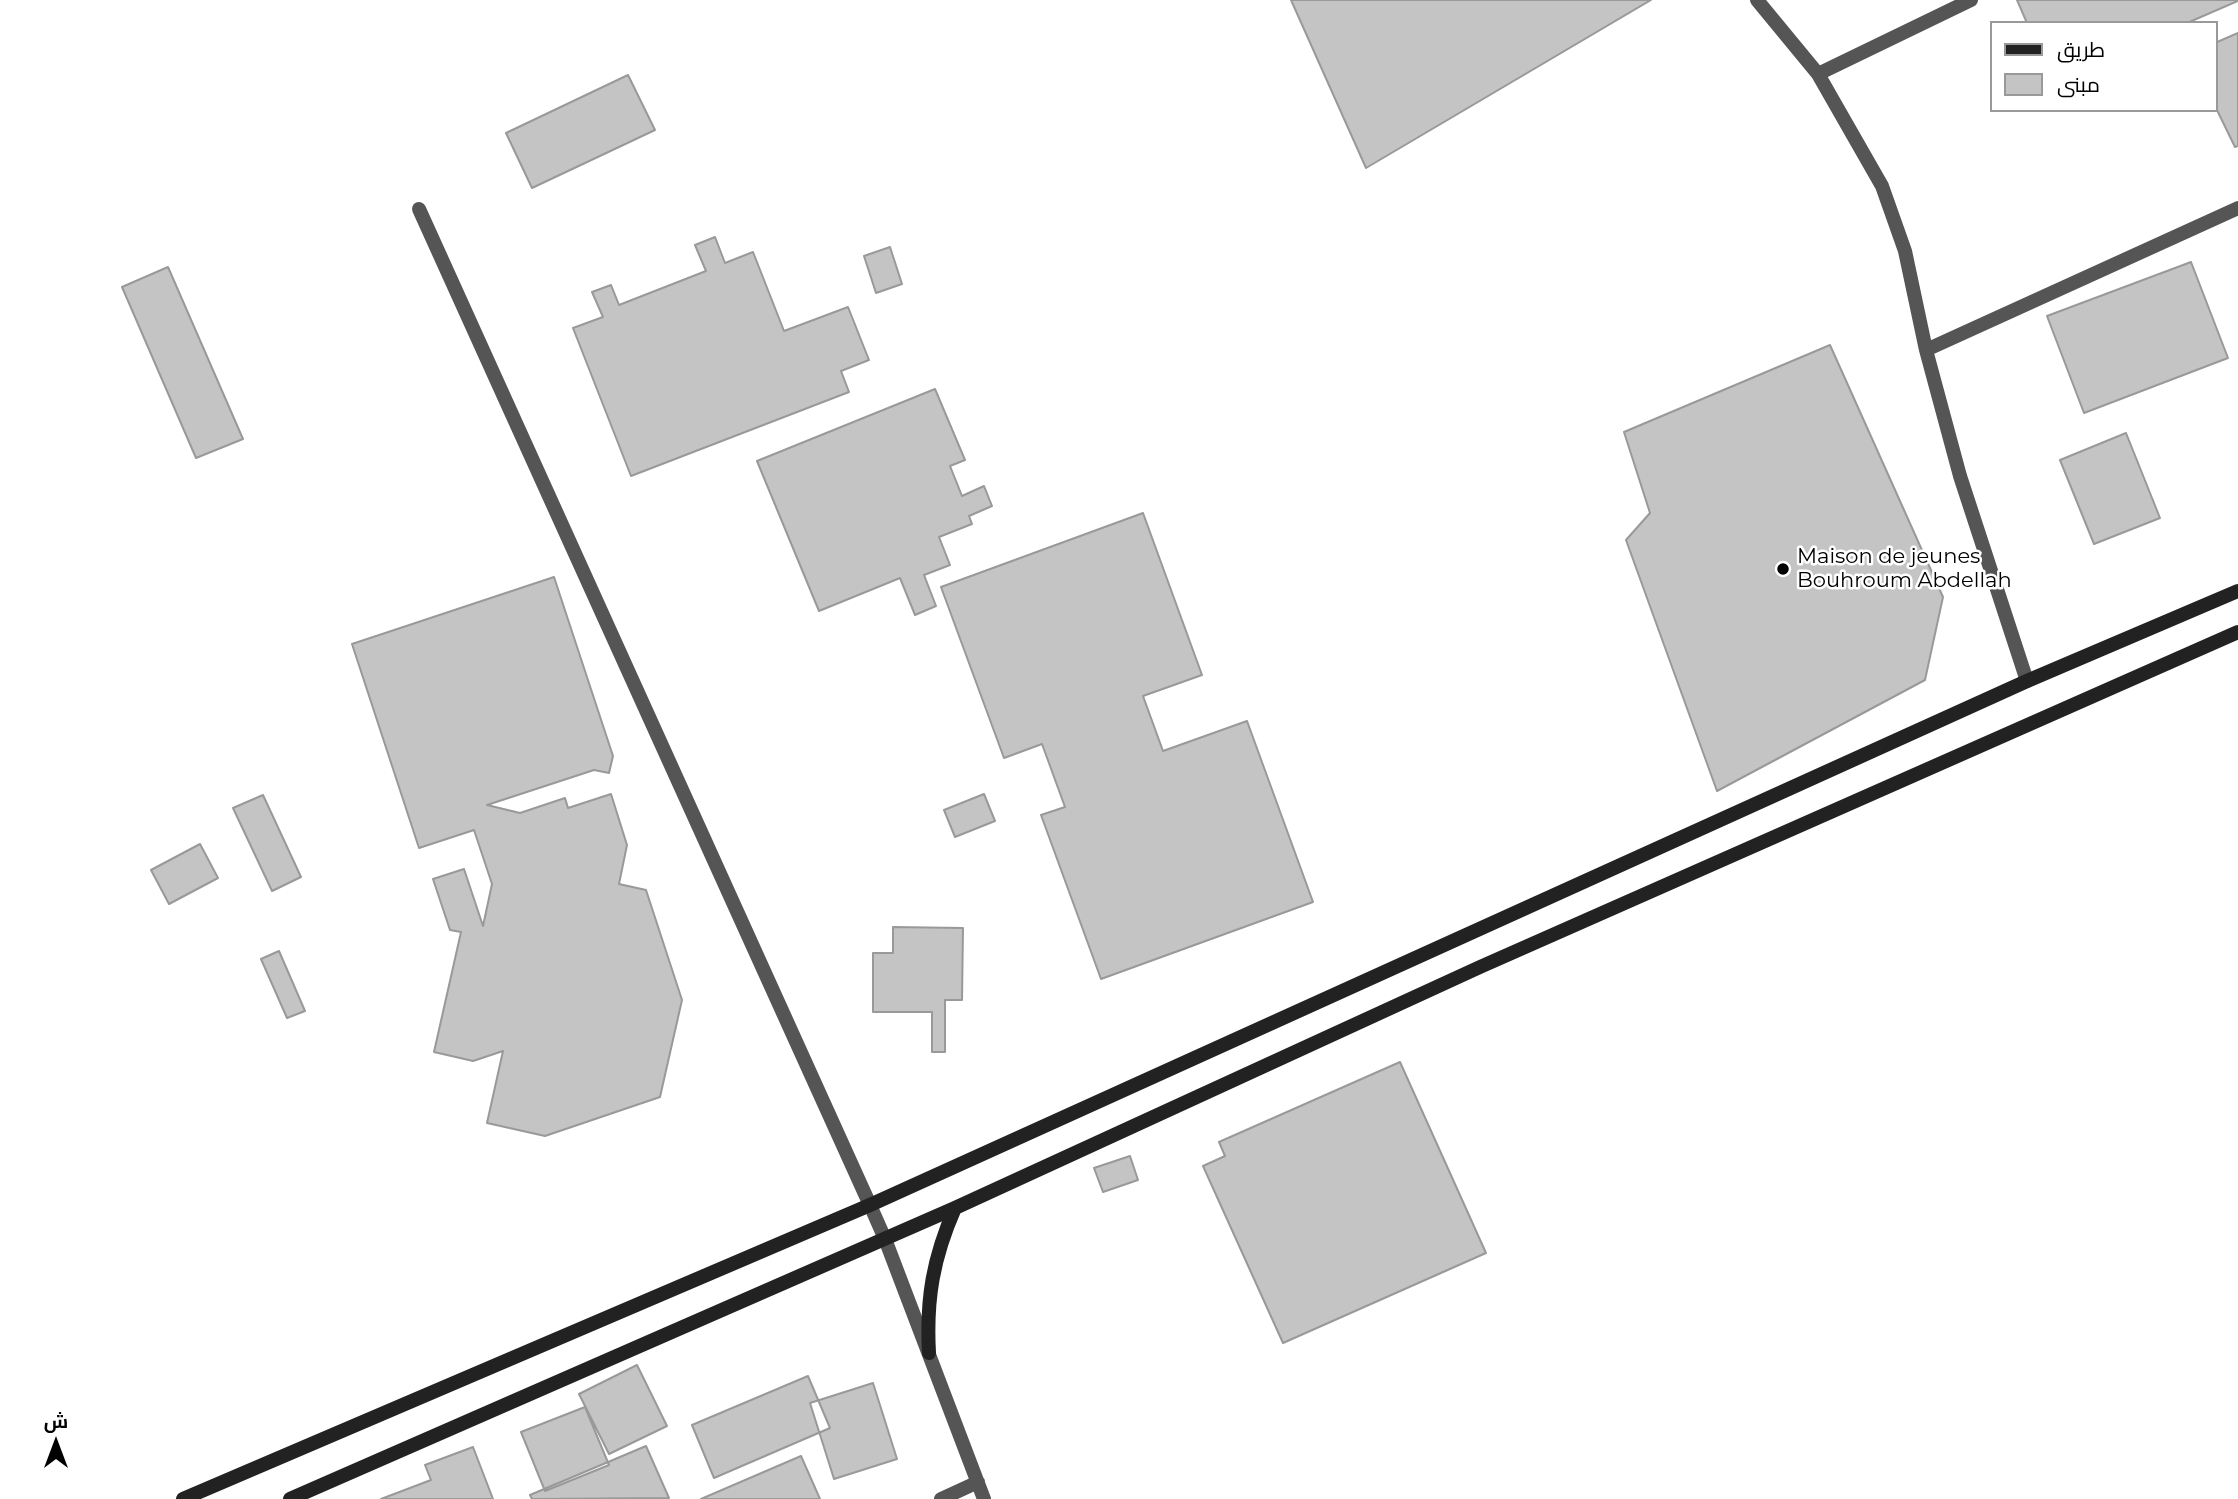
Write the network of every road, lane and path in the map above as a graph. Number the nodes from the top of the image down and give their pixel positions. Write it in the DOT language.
graph roads {
  1 [pos="1757,0"];
  2 [pos="1971,0"];
  3 [pos="1818,74"];
  4 [pos="2238,208"];
  5 [pos="419,209"];
  6 [pos="1926,350"];
  7 [pos="2238,591"];
  8 [pos="2238,632"];
  9 [pos="2027,681"];
  10 [pos="870,1205"];
  11 [pos="955,1208"];
  12 [pos="885,1239"];
  13 [pos="929,1353"];
  14 [pos="978,1482"];
  15 [pos="183,1499"];
  16 [pos="290,1499"];
  17 [pos="941,1499"];
  18 [pos="984,1499"];
  1 -- 3 [label="street"];
  2 -- 3 [label="street"];
  3 -- 6 [label="street"];
  4 -- 6 [label="street"];
  5 -- 10 [label="street"];
  6 -- 9 [label="street"];
  7 -- 9 [label="main road"];
  8 -- 11 [label="main road"];
  9 -- 10 [label="main road"];
  10 -- 12 [label="street"];
  10 -- 15 [label="main road"];
  11 -- 12 [label="main road"];
  11 -- 13 [label="main road"];
  12 -- 13 [label="street"];
  12 -- 16 [label="main road"];
  13 -- 14 [label="street"];
  14 -- 17 [label="street"];
  14 -- 18 [label="street"];
}
